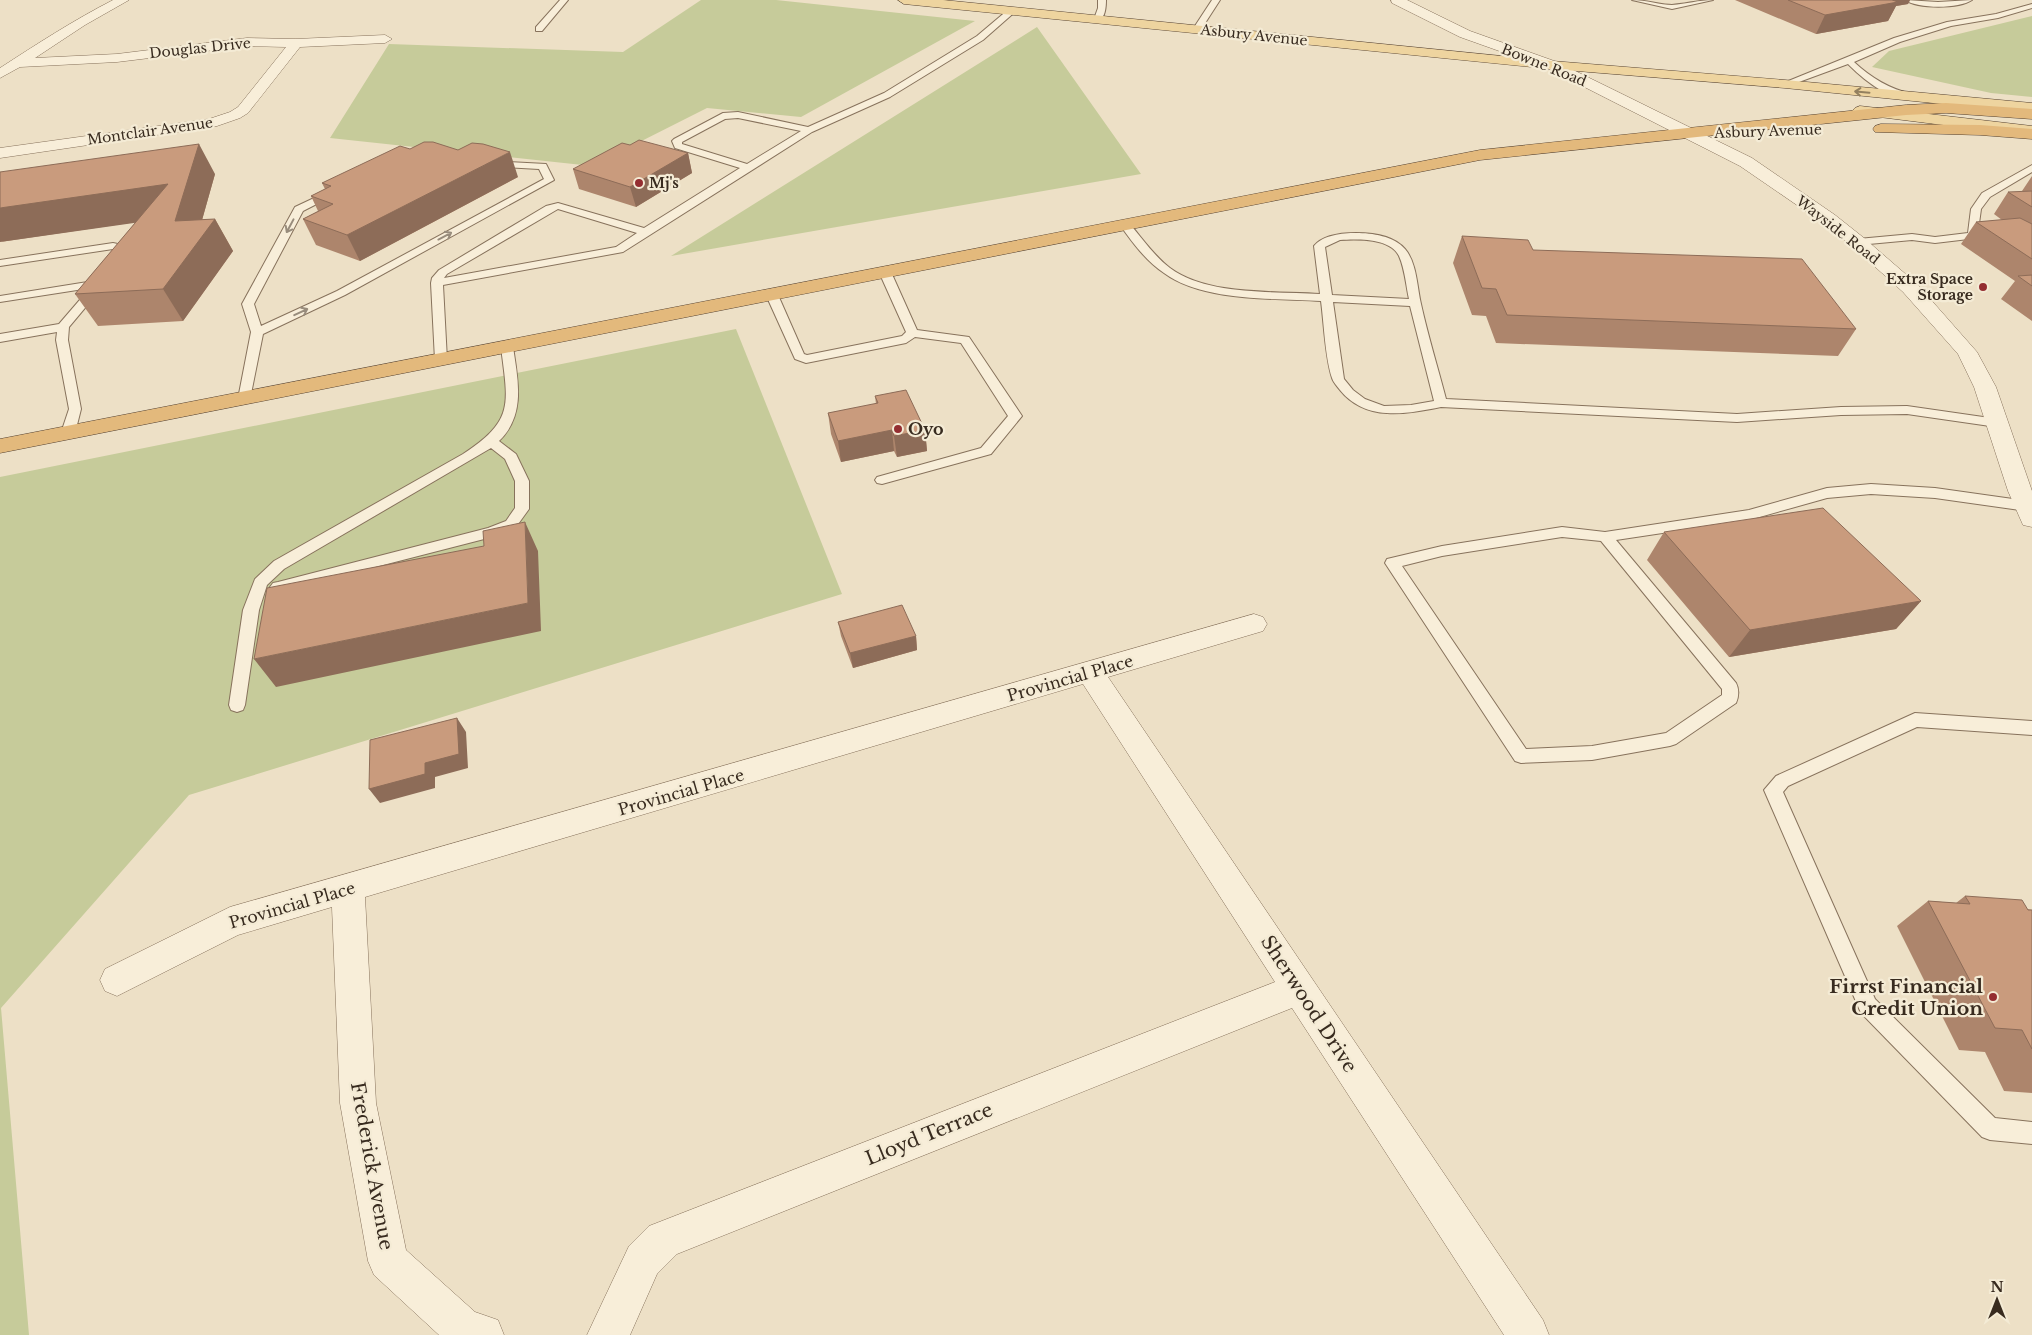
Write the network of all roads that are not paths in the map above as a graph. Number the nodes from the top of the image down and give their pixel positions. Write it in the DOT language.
graph roads {
  1 [pos="123,0"];
  2 [pos="564,0"];
  3 [pos="904,0"];
  4 [pos="1102,0"];
  5 [pos="1216,0"];
  6 [pos="1636,0"];
  7 [pos="1709,0"];
  8 [pos="1909,0"];
  9 [pos="1968,0"];
  10 [pos="1404,1"];
  11 [pos="2032,6"];
  12 [pos="1012,11"];
  13 [pos="1098,20"];
  14 [pos="539,29"];
  15 [pos="1197,29"];
  16 [pos="385,39"];
  17 [pos="296,43"];
  18 [pos="1849,61"];
  19 [pos="16,63"];
  20 [pos="1552,65"];
  21 [pos="1604,70"];
  22 [pos="0,74"];
  23 [pos="1784,84"];
  24 [pos="1921,97"];
  25 [pos="1790,99"];
  26 [pos="1818,104"];
  27 [pos="2032,108"];
  28 [pos="1875,114"];
  29 [pos="2032,114"];
  30 [pos="809,130"];
  31 [pos="2032,133"];
  32 [pos="1690,134"];
  33 [pos="0,153"];
  34 [pos="476,164"];
  35 [pos="749,168"];
  36 [pos="2032,168"];
  37 [pos="342,189"];
  38 [pos="1979,218"];
  39 [pos="1125,225"];
  40 [pos="1974,229"];
  41 [pos="645,232"];
  42 [pos="1912,237"];
  43 [pos="1858,242"];
  44 [pos="117,262"];
  45 [pos="0,263"];
  46 [pos="885,272"];
  47 [pos="103,279"];
  48 [pos="438,283"];
  49 [pos="772,295"];
  50 [pos="1325,298"];
  51 [pos="0,299"];
  52 [pos="1415,303"];
  53 [pos="63,328"];
  54 [pos="257,332"];
  55 [pos="912,333"];
  56 [pos="0,338"];
  57 [pos="507,347"];
  58 [pos="441,360"];
  59 [pos="244,399"];
  60 [pos="1441,403"];
  61 [pos="1997,423"];
  62 [pos="68,433"];
  63 [pos="490,441"];
  64 [pos="0,446"];
  65 [pos="882,480"];
  66 [pos="2029,512"];
  67 [pos="1605,537"];
  68 [pos="257,593"];
  69 [pos="1254,624"];
  70 [pos="1090,672"];
  71 [pos="237,705"];
  72 [pos="2032,728"];
  73 [pos="348,889"];
  74 [pos="117,980"];
  75 [pos="1298,988"];
  76 [pos="2032,1133"];
  77 [pos="483,1335"];
  78 [pos="608,1335"];
  79 [pos="1528,1335"];
  1 -- 19 [label="street"];
  2 -- 14 [label="lane"];
  3 -- 12 [label="main road, Asbury Avenue"];
  4 -- 13 [label="lane"];
  5 -- 15 [label="lane"];
  6 -- 7 [label="lane"];
  8 -- 9 [label="lane"];
  10 -- 20 [label="street, Bowne Road"];
  11 -- 18 [label="lane"];
  12 -- 13 [label="main road, Asbury Avenue"];
  12 -- 30 [label="lane"];
  13 -- 15 [label="main road, Asbury Avenue"];
  15 -- 20 [label="main road, Asbury Avenue"];
  16 -- 17 [label="street, Douglas Drive"];
  17 -- 19 [label="street, Douglas Drive"];
  17 -- 33 [label="street, Montclair Avenue"];
  18 -- 23 [label="lane"];
  18 -- 24 [label="lane"];
  19 -- 22 [label="street"];
  20 -- 21 [label="main road, Asbury Avenue"];
  20 -- 32 [label="street, Bowne Road"];
  21 -- 23 [label="main road, Asbury Avenue"];
  21 -- 25 [label="main road, Asbury Avenue"];
  24 -- 23 [label="main road, Asbury Avenue, one-way"];
  24 -- 27 [label="main road, Asbury Avenue"];
  26 -- 28 [label="main road, Asbury Avenue"];
  28 -- 29 [label="highway, Asbury Avenue"];
  28 -- 31 [label="main road, Asbury Avenue"];
  28 -- 32 [label="highway, Asbury Avenue"];
  30 -- 35 [label="lane"];
  30 -- 35 [label="lane"];
  31 -- 32 [label="highway, Asbury Avenue"];
  32 -- 39 [label="highway"];
  32 -- 43 [label="street, Wayside Road"];
  54 -- 34 [label="lane, one-way"];
  35 -- 41 [label="lane"];
  36 -- 38 [label="lane"];
  37 -- 54 [label="lane, one-way"];
  38 -- 40 [label="lane"];
  39 -- 46 [label="highway"];
  39 -- 50 [label="lane"];
  40 -- 42 [label="lane"];
  41 -- 48 [label="lane"];
  41 -- 48 [label="lane"];
  42 -- 43 [label="lane"];
  43 -- 61 [label="street, Wayside Road"];
  44 -- 45 [label="lane"];
  46 -- 49 [label="highway"];
  46 -- 55 [label="lane"];
  47 -- 51 [label="lane"];
  47 -- 53 [label="lane"];
  48 -- 58 [label="lane"];
  49 -- 55 [label="lane"];
  49 -- 57 [label="highway"];
  50 -- 52 [label="lane"];
  50 -- 52 [label="lane"];
  50 -- 60 [label="lane"];
  52 -- 60 [label="lane"];
  53 -- 56 [label="lane"];
  53 -- 62 [label="lane"];
  54 -- 59 [label="lane"];
  55 -- 65 [label="lane"];
  57 -- 58 [label="highway"];
  57 -- 63 [label="lane"];
  58 -- 59 [label="highway"];
  59 -- 62 [label="highway"];
  60 -- 61 [label="lane"];
  61 -- 66 [label="street, Wayside Road"];
  62 -- 64 [label="highway"];
  63 -- 68 [label="lane"];
  63 -- 68 [label="lane"];
  66 -- 67 [label="lane"];
  67 -- 67 [label="lane"];
  68 -- 71 [label="lane"];
  69 -- 70 [label="street, Provincial Place"];
  70 -- 73 [label="street, Provincial Place"];
  70 -- 75 [label="street, Sherwood Drive"];
  72 -- 76 [label="lane"];
  73 -- 74 [label="street, Provincial Place"];
  73 -- 77 [label="street, Frederick Avenue"];
  75 -- 78 [label="street, Lloyd Terrace"];
  75 -- 79 [label="street, Sherwood Drive"];
}
